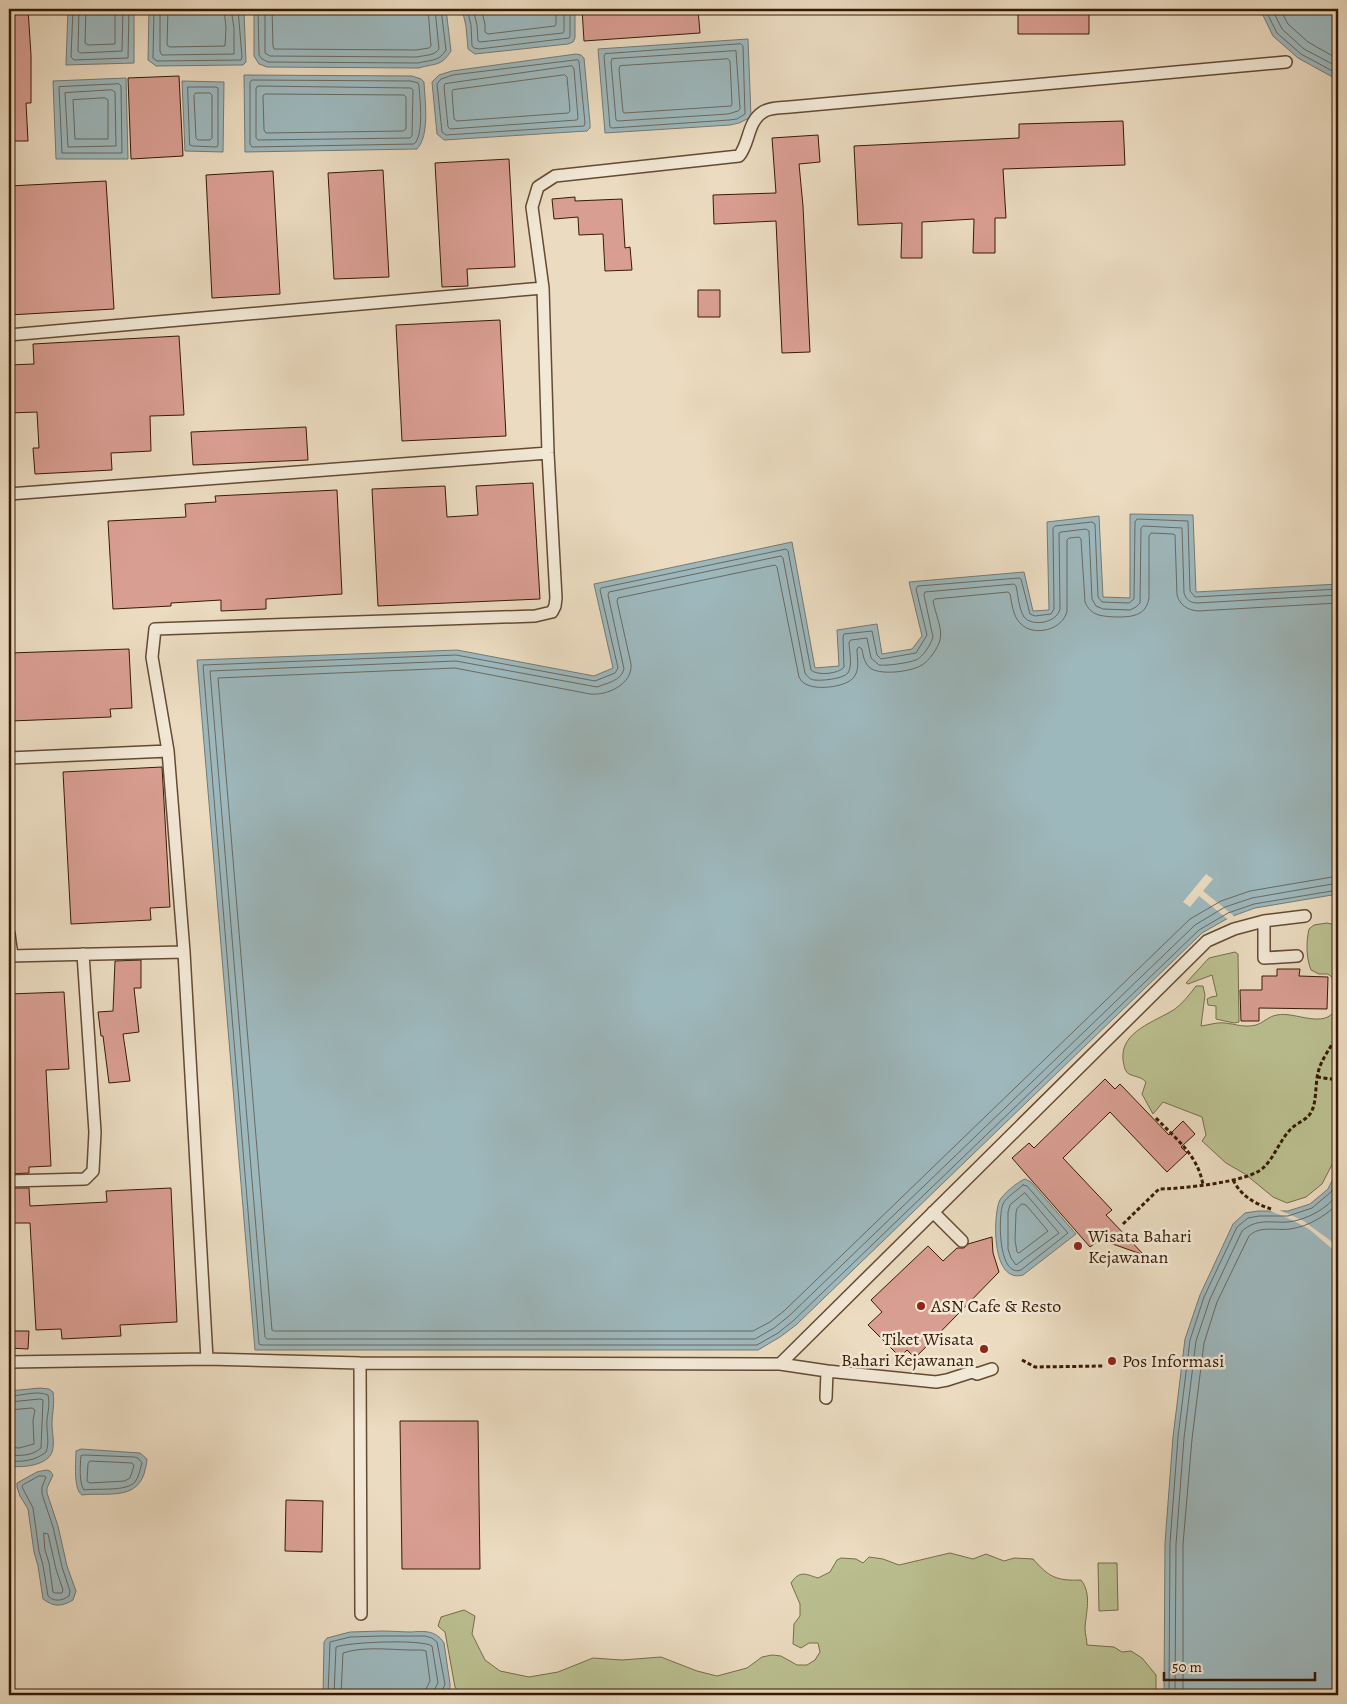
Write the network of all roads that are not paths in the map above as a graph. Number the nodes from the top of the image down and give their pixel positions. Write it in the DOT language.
graph roads {
  1 [pos="1286,62"];
  2 [pos="543,288"];
  3 [pos="9,335"];
  4 [pos="548,453"];
  5 [pos="9,494"];
  6 [pos="168,751"];
  7 [pos="9,758"];
  8 [pos="1305,916"];
  9 [pos="1264,921"];
  10 [pos="9,934"];
  11 [pos="184,952"];
  12 [pos="83,954"];
  13 [pos="10,956"];
  14 [pos="1297,956"];
  15 [pos="9,1181"];
  16 [pos="933,1212"];
  17 [pos="962,1241"];
  18 [pos="207,1359"];
  19 [pos="9,1362"];
  20 [pos="360,1364"];
  21 [pos="780,1364"];
  22 [pos="992,1369"];
  23 [pos="827,1371"];
  24 [pos="826,1398"];
  25 [pos="362,1614"];
  1 -- 2 [label="lane"];
  2 -- 3 [label="lane"];
  2 -- 4 [label="lane"];
  4 -- 5 [label="lane"];
  4 -- 6 [label="lane"];
  6 -- 7 [label="lane"];
  6 -- 11 [label="lane"];
  8 -- 9 [label="lane"];
  9 -- 14 [label="lane"];
  9 -- 16 [label="lane"];
  10 -- 13 [label="lane"];
  11 -- 12 [label="lane"];
  11 -- 18 [label="lane"];
  12 -- 13 [label="lane"];
  12 -- 15 [label="lane"];
  16 -- 17 [label="lane"];
  16 -- 21 [label="lane"];
  18 -- 19 [label="lane"];
  18 -- 20 [label="lane"];
  20 -- 21 [label="lane"];
  20 -- 25 [label="lane"];
  21 -- 23 [label="lane"];
  22 -- 23 [label="lane"];
  23 -- 24 [label="lane"];
}
